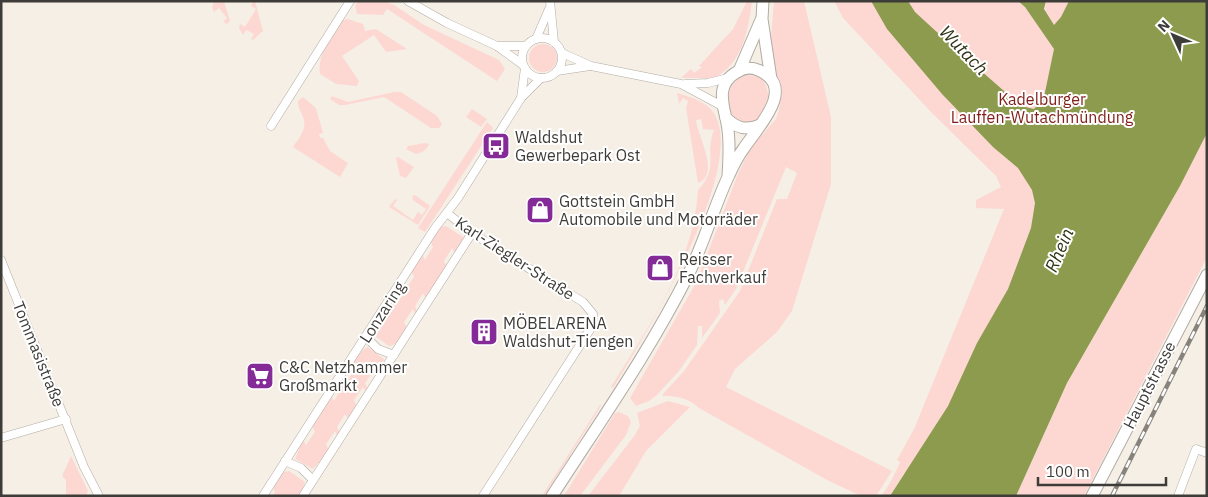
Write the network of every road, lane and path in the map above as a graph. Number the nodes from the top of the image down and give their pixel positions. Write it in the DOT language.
graph roads {
  1 [pos="350,1"];
  2 [pos="408,1"];
  3 [pos="763,1"];
  4 [pos="549,5"];
  5 [pos="762,19"];
  6 [pos="536,39"];
  7 [pos="554,42"];
  8 [pos="497,46"];
  9 [pos="526,46"];
  10 [pos="562,52"];
  11 [pos="524,66"];
  12 [pos="591,66"];
  13 [pos="557,71"];
  14 [pos="734,74"];
  15 [pos="541,78"];
  16 [pos="770,79"];
  17 [pos="681,84"];
  18 [pos="521,98"];
  19 [pos="722,106"];
  20 [pos="726,118"];
  21 [pos="760,125"];
  22 [pos="271,126"];
  23 [pos="728,176"];
  24 [pos="447,213"];
  25 [pos="472,233"];
  26 [pos="1,260"];
  27 [pos="1207,275"];
  28 [pos="366,337"];
  29 [pos="394,355"];
  30 [pos="66,419"];
  31 [pos="1,438"];
  32 [pos="1207,454"];
  33 [pos="285,462"];
  34 [pos="313,480"];
  35 [pos="98,496"];
  36 [pos="263,496"];
  37 [pos="303,496"];
  38 [pos="483,496"];
  39 [pos="552,496"];
  40 [pos="1092,496"];
  41 [pos="1178,496"];
  1 -- 22 [label="street"];
  2 -- 8 [label="street"];
  3 -- 5 [label="main road"];
  4 -- 6 [label="street"];
  4 -- 7 [label="street"];
  5 -- 14 [label="main road"];
  5 -- 16 [label="main road"];
  6 -- 7 [label="street"];
  6 -- 9 [label="street"];
  7 -- 10 [label="street"];
  8 -- 9 [label="street"];
  8 -- 11 [label="street"];
  9 -- 11 [label="street"];
  10 -- 12 [label="street"];
  10 -- 13 [label="street"];
  11 -- 15 [label="street"];
  11 -- 18 [label="street, Karl-Ziegler-Straße"];
  12 -- 13 [label="street"];
  12 -- 17 [label="street"];
  13 -- 15 [label="street"];
  14 -- 16 [label="main road"];
  14 -- 17 [label="street"];
  14 -- 19 [label="main road"];
  15 -- 18 [label="street, Karl-Ziegler-Straße"];
  16 -- 21 [label="main road"];
  17 -- 19 [label="street"];
  18 -- 24 [label="street, Karl-Ziegler-Straße"];
  19 -- 20 [label="main road"];
  20 -- 21 [label="main road"];
  20 -- 23 [label="main road"];
  21 -- 23 [label="main road"];
  23 -- 39 [label="main road"];
  24 -- 25 [label="street, Karl-Ziegler-Straße"];
  24 -- 28 [label="street, Lonzaring"];
  25 -- 29 [label="street, Lonzaring"];
  25 -- 38 [label="street, Karl-Ziegler-Straße"];
  26 -- 30 [label="street, Tommasistraße"];
  27 -- 40 [label="main road, Hauptstrasse"];
  28 -- 29 [label="street"];
  28 -- 33 [label="street, Lonzaring"];
  29 -- 34 [label="street, Lonzaring"];
  30 -- 31 [label="street, Tommasistraße"];
  30 -- 35 [label="street, Tommasistraße"];
  32 -- 41 [label="street"];
  33 -- 34 [label="street"];
  33 -- 36 [label="street, Lonzaring"];
  34 -- 37 [label="street, Lonzaring"];
}
